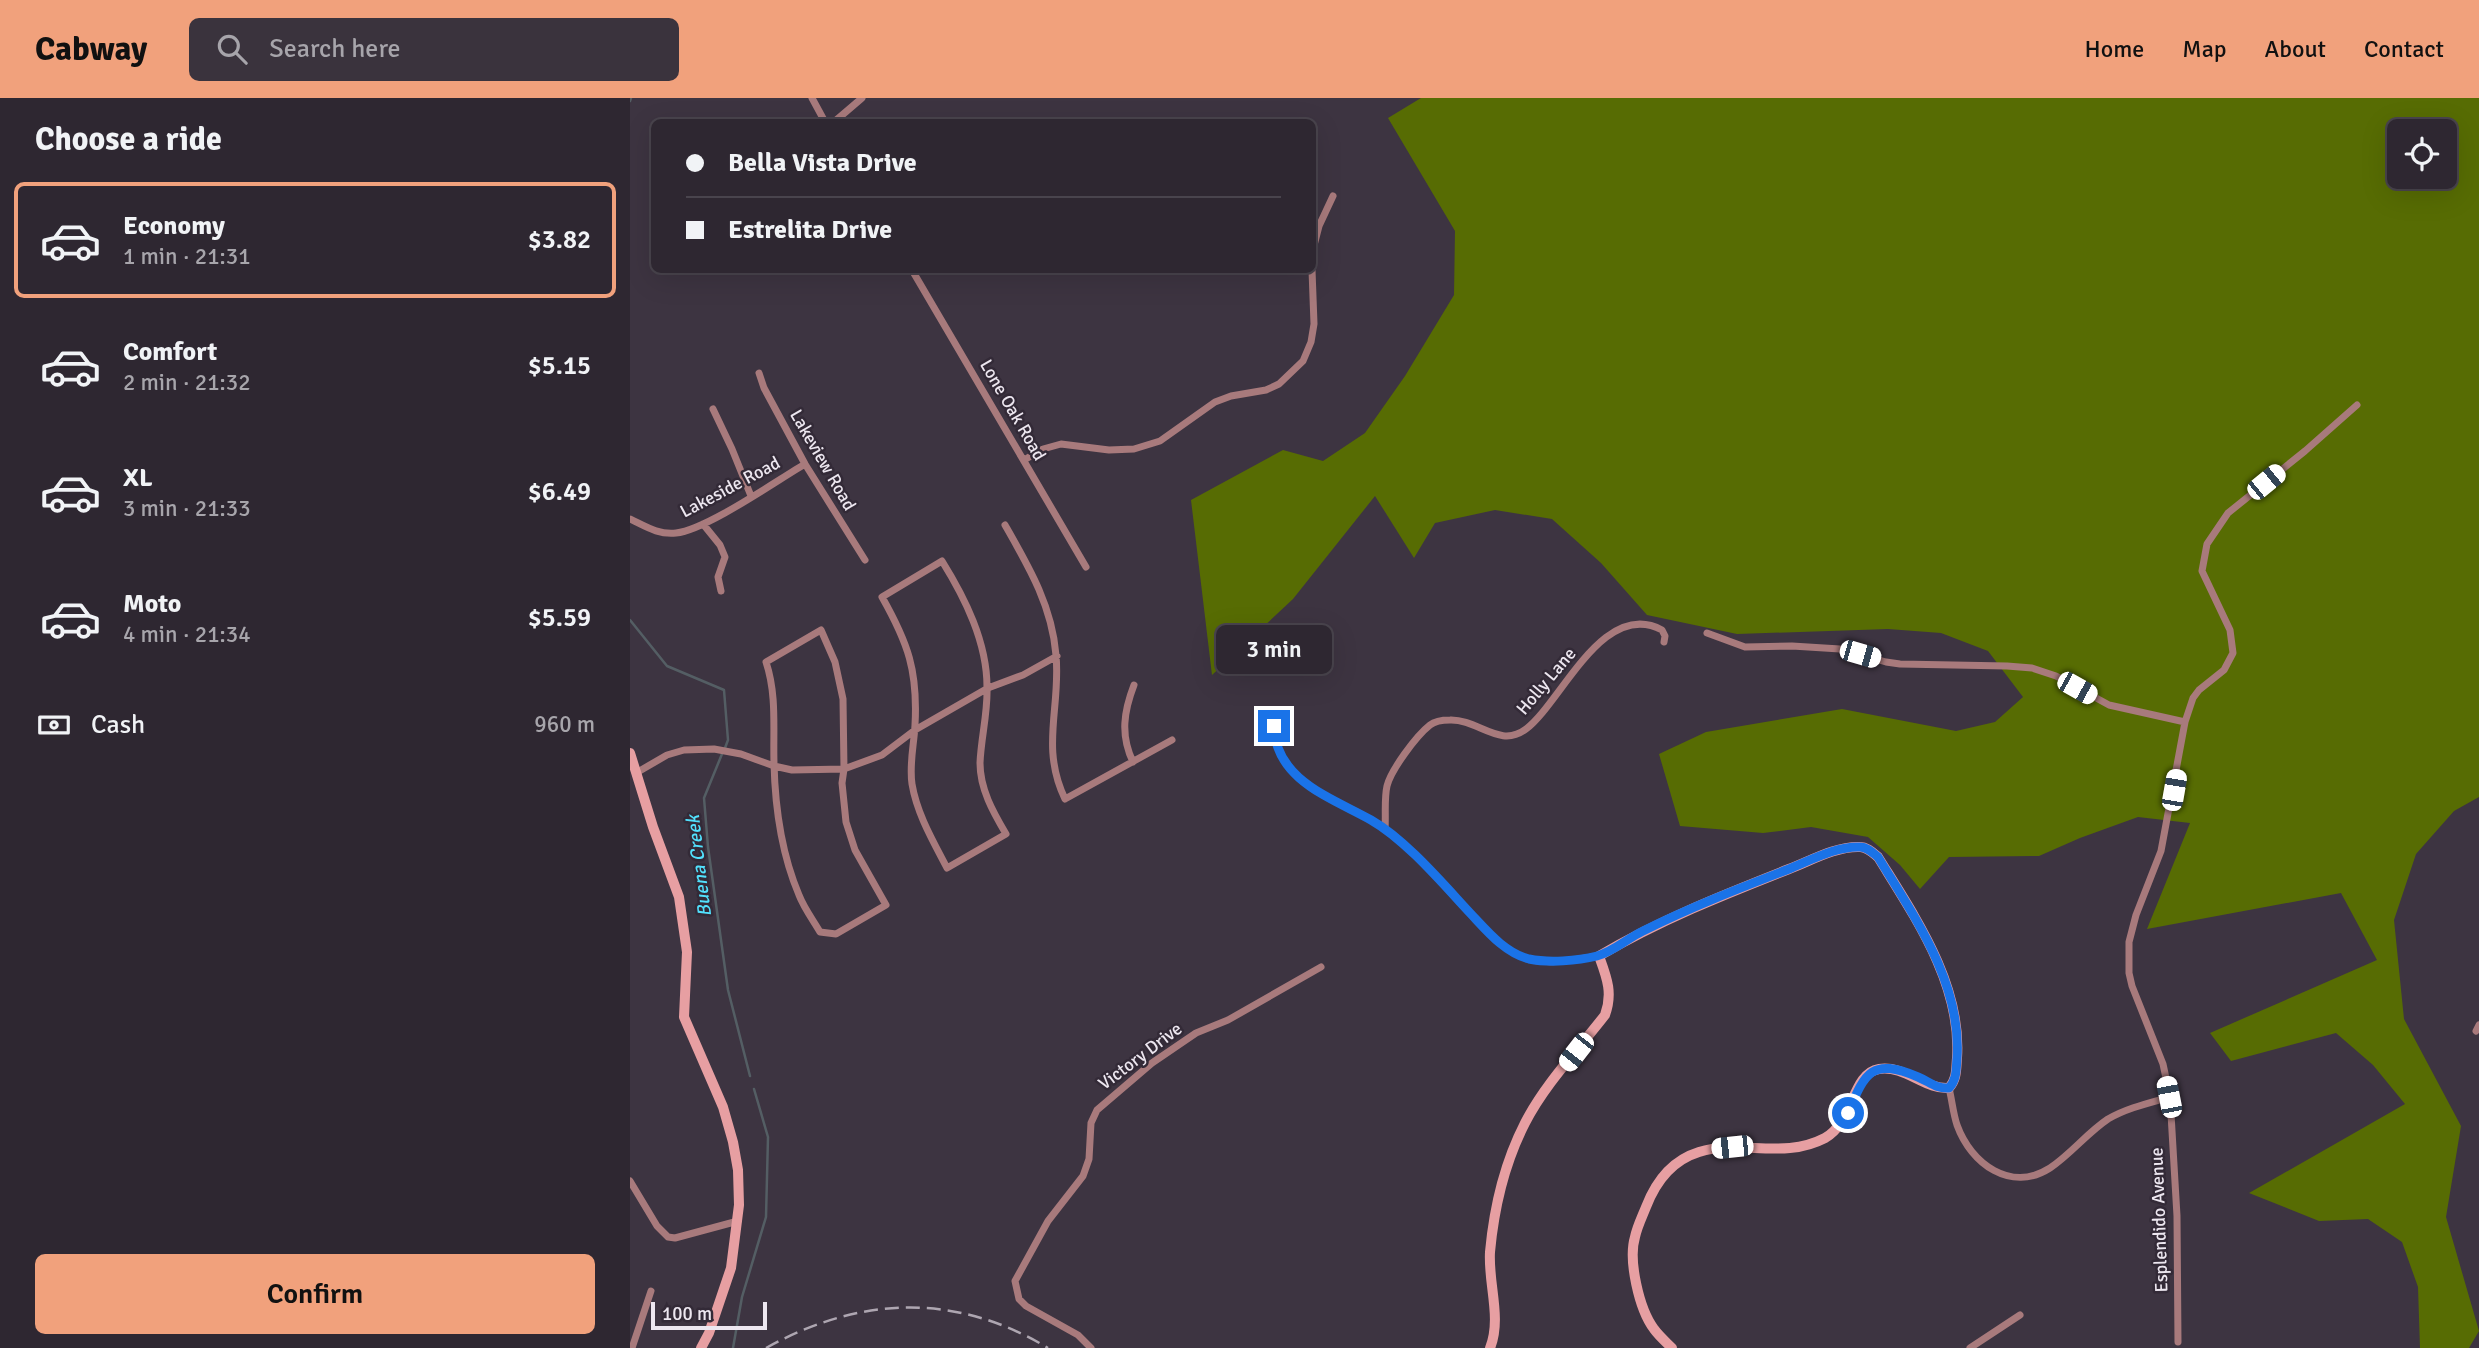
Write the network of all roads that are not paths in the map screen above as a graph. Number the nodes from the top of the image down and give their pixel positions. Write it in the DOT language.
graph roads {
  1 [pos="812,98"];
  2 [pos="862,98"];
  3 [pos="823,119"];
  4 [pos="838,119"];
  5 [pos="1333,197"];
  6 [pos="1316,238"];
  7 [pos="914,273"];
  8 [pos="1312,273"];
  9 [pos="759,373"];
  10 [pos="2357,405"];
  11 [pos="713,409"];
  12 [pos="1024,460"];
  13 [pos="805,464"];
  14 [pos="751,496"];
  15 [pos="630,519"];
  16 [pos="704,524"];
  17 [pos="1005,525"];
  18 [pos="865,560"];
  19 [pos="1086,567"];
  20 [pos="721,591"];
  21 [pos="1707,633"];
  22 [pos="1664,642"];
  23 [pos="1057,656"];
  24 [pos="1134,685"];
  25 [pos="988,688"];
  26 [pos="2185,722"];
  27 [pos="1274,726"];
  28 [pos="915,730"];
  29 [pos="1172,740"];
  30 [pos="630,754"];
  31 [pos="1133,762"];
  32 [pos="774,766"];
  33 [pos="844,769"];
  34 [pos="636,773"];
  35 [pos="1385,829"];
  36 [pos="1599,956"];
  37 [pos="1321,967"];
  38 [pos="1949,1088"];
  39 [pos="2169,1097"];
  40 [pos="630,1181"];
  41 [pos="738,1221"];
  42 [pos="651,1291"];
  43 [pos="2020,1315"];
  44 [pos="2178,1342"];
  45 [pos="632,1348"];
  46 [pos="701,1348"];
  47 [pos="1091,1348"];
  48 [pos="1490,1348"];
  49 [pos="1672,1348"];
  50 [pos="1970,1348"];
  1 -- 3 [label="street"];
  2 -- 4 [label="street"];
  5 -- 6 [label="street"];
  7 -- 12 [label="street, Lone Oak Road"];
  8 -- 12 [label="street"];
  9 -- 13 [label="street, Lakeview Road"];
  10 -- 26 [label="street, Esplendido Avenue"];
  11 -- 14 [label="street"];
  12 -- 19 [label="street, Lone Oak Road"];
  13 -- 14 [label="street, Lakeside Road"];
  13 -- 18 [label="street, Lakeview Road"];
  14 -- 16 [label="street, Lakeside Road"];
  15 -- 16 [label="street, Lakeside Road"];
  16 -- 20 [label="street"];
  17 -- 23 [label="street"];
  21 -- 26 [label="street"];
  22 -- 35 [label="street, Holly Lane"];
  23 -- 25 [label="street"];
  23 -- 31 [label="street"];
  24 -- 31 [label="street"];
  25 -- 28 [label="street"];
  25 -- 28 [label="street"];
  25 -- 28 [label="street"];
  26 -- 39 [label="street, Esplendido Avenue"];
  27 -- 35 [label="street"];
  28 -- 33 [label="street"];
  29 -- 31 [label="street"];
  30 -- 34 [label="street"];
  32 -- 33 [label="street"];
  32 -- 33 [label="street"];
  32 -- 33 [label="street"];
  32 -- 34 [label="street"];
  34 -- 41 [label="street"];
  35 -- 36 [label="street"];
  36 -- 38 [label="street"];
  36 -- 48 [label="street"];
  37 -- 47 [label="street, Victory Drive"];
  38 -- 39 [label="street"];
  38 -- 49 [label="street"];
  39 -- 44 [label="street, Esplendido Avenue"];
  40 -- 41 [label="street"];
  41 -- 46 [label="street"];
  42 -- 45 [label="street"];
  43 -- 50 [label="street"];
}
